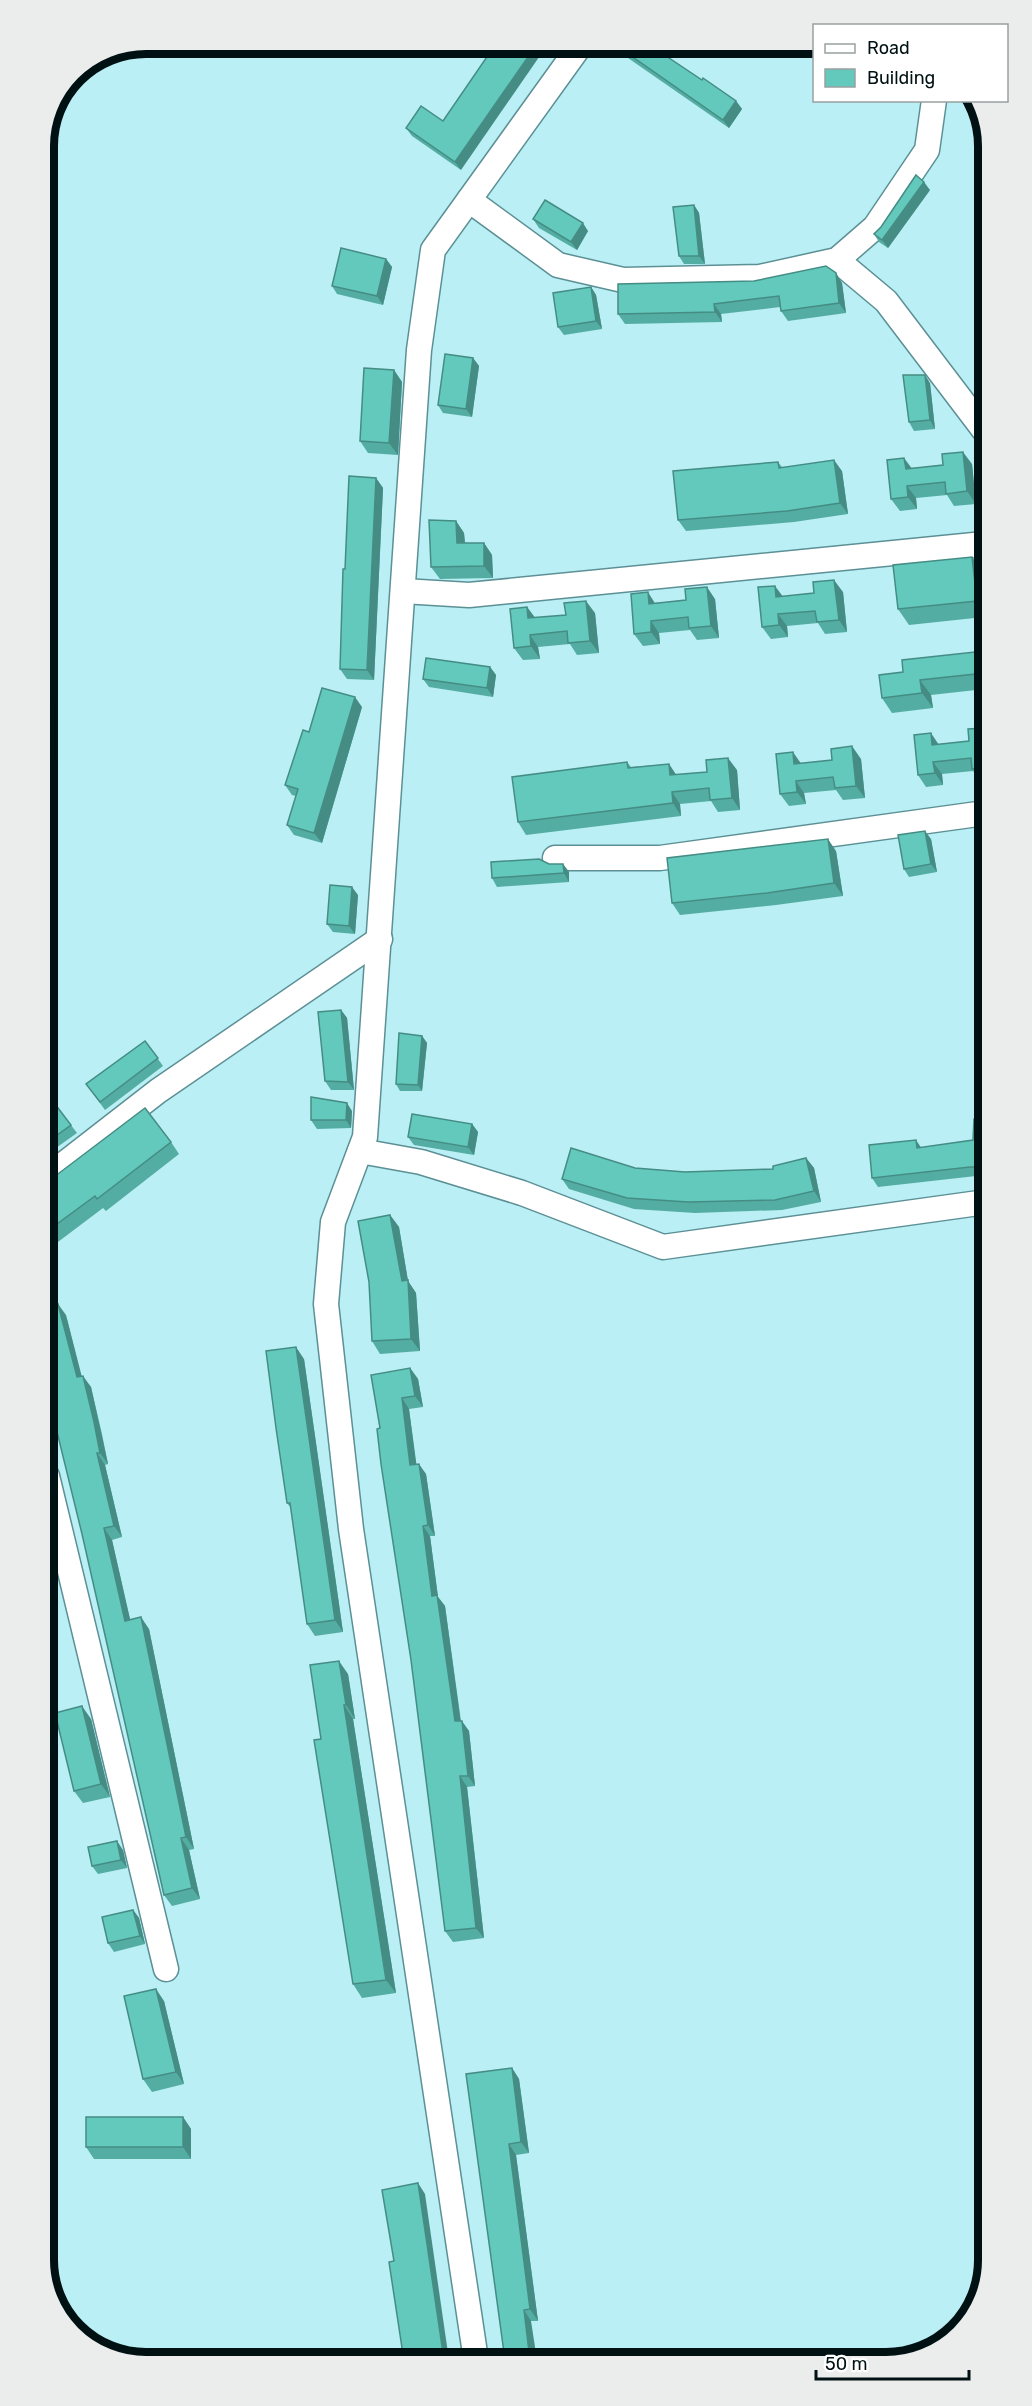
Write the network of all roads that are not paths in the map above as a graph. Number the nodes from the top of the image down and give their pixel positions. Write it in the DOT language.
graph roads {
  1 [pos="574,54"];
  2 [pos="934,102"];
  3 [pos="469,200"];
  4 [pos="837,260"];
  5 [pos="978,422"];
  6 [pos="978,545"];
  7 [pos="403,591"];
  8 [pos="978,814"];
  9 [pos="555,858"];
  10 [pos="380,939"];
  11 [pos="360,1151"];
  12 [pos="54,1172"];
  13 [pos="978,1203"];
  14 [pos="54,1505"];
  15 [pos="166,1969"];
  16 [pos="475,2352"];
  1 -- 3 [label="street"];
  2 -- 4 [label="street"];
  3 -- 4 [label="street"];
  3 -- 7 [label="street"];
  4 -- 5 [label="street"];
  6 -- 7 [label="street"];
  7 -- 10 [label="street"];
  8 -- 9 [label="street"];
  10 -- 11 [label="street"];
  10 -- 12 [label="street"];
  11 -- 13 [label="street"];
  11 -- 16 [label="street"];
  14 -- 15 [label="street"];
}
